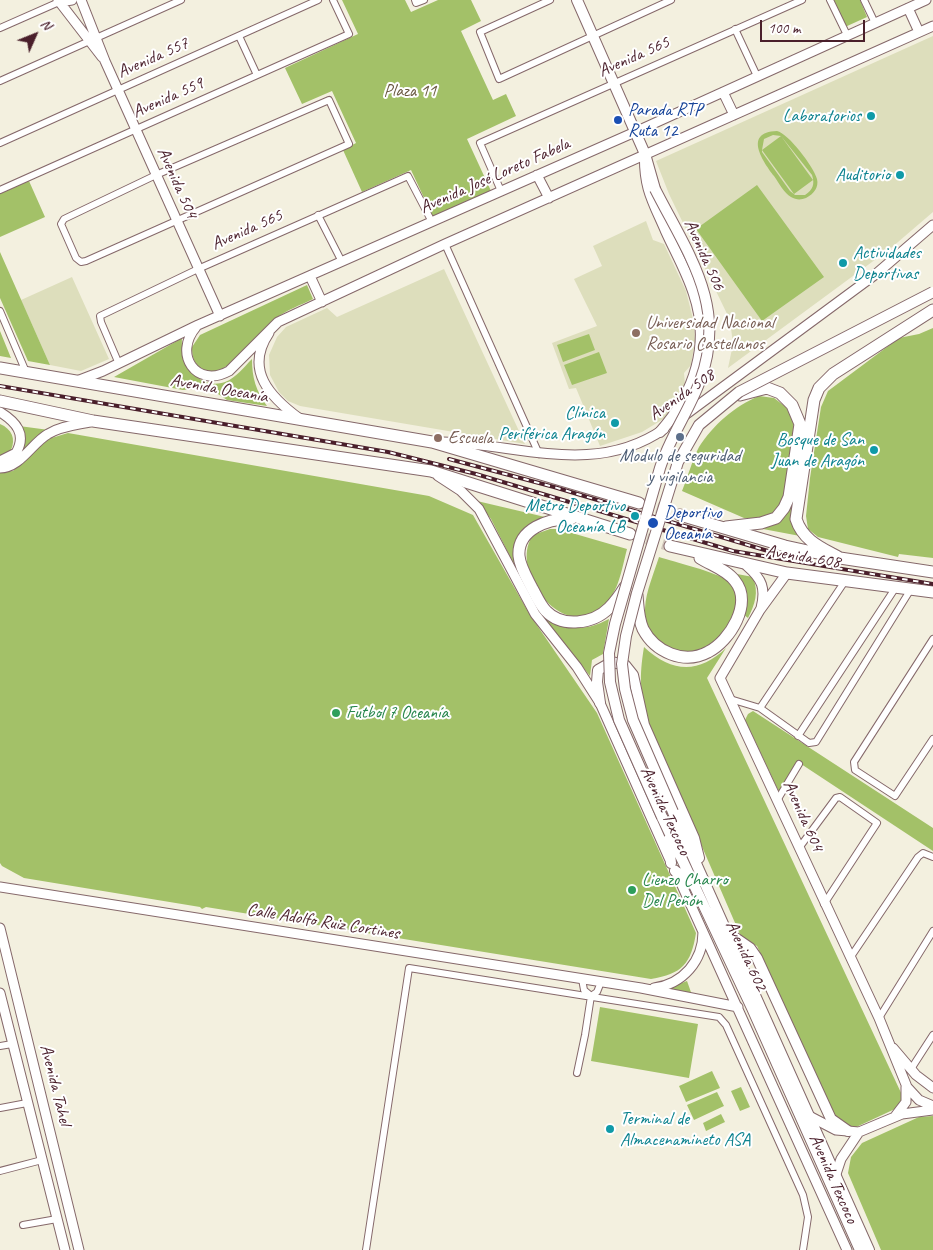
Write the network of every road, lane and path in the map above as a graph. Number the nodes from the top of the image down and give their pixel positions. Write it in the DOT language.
graph roads {
  1 [pos="72,0"];
  2 [pos="81,0"];
  3 [pos="181,0"];
  4 [pos="318,0"];
  5 [pos="333,0"];
  6 [pos="424,0"];
  7 [pos="550,0"];
  8 [pos="577,0"];
  9 [pos="671,0"];
  10 [pos="802,0"];
  11 [pos="830,0"];
  12 [pos="864,0"];
  13 [pos="926,0"];
  14 [pos="59,1"];
  15 [pos="416,2"];
  16 [pos="908,8"];
  17 [pos="875,23"];
  18 [pos="933,26"];
  19 [pos="0,28"];
  20 [pos="735,29"];
  21 [pos="919,32"];
  22 [pos="592,34"];
  23 [pos="847,35"];
  24 [pos="239,36"];
  25 [pos="93,40"];
  26 [pos="257,75"];
  27 [pos="758,76"];
  28 [pos="0,81"];
  29 [pos="614,83"];
  30 [pos="118,90"];
  31 [pos="722,92"];
  32 [pos="734,115"];
  33 [pos="136,130"];
  34 [pos="635,132"];
  35 [pos="0,143"];
  36 [pos="645,154"];
  37 [pos="156,175"];
  38 [pos="537,175"];
  39 [pos="0,190"];
  40 [pos="501,191"];
  41 [pos="549,198"];
  42 [pos="318,215"];
  43 [pos="176,221"];
  44 [pos="432,222"];
  45 [pos="933,225"];
  46 [pos="445,244"];
  47 [pos="342,262"];
  48 [pos="198,269"];
  49 [pos="310,276"];
  50 [pos="933,292"];
  51 [pos="322,302"];
  52 [pos="0,310"];
  53 [pos="933,310"];
  54 [pos="220,316"];
  55 [pos="278,322"];
  56 [pos="198,325"];
  57 [pos="119,364"];
  58 [pos="0,368"];
  59 [pos="26,372"];
  60 [pos="77,381"];
  61 [pos="731,398"];
  62 [pos="0,401"];
  63 [pos="0,412"];
  64 [pos="93,421"];
  65 [pos="304,422"];
  66 [pos="660,432"];
  67 [pos="432,442"];
  68 [pos="539,454"];
  69 [pos="0,461"];
  70 [pos="0,468"];
  71 [pos="431,471"];
  72 [pos="639,503"];
  73 [pos="680,516"];
  74 [pos="586,521"];
  75 [pos="721,528"];
  76 [pos="630,534"];
  77 [pos="670,546"];
  78 [pos="690,552"];
  79 [pos="840,558"];
  80 [pos="747,566"];
  81 [pos="933,572"];
  82 [pos="787,573"];
  83 [pos="845,581"];
  84 [pos="625,587"];
  85 [pos="896,587"];
  86 [pos="911,589"];
  87 [pos="933,592"];
  88 [pos="637,593"];
  89 [pos="760,610"];
  90 [pos="933,639"];
  91 [pos="730,699"];
  92 [pos="600,703"];
  93 [pos="760,708"];
  94 [pos="798,736"];
  95 [pos="933,739"];
  96 [pos="799,764"];
  97 [pos="778,799"];
  98 [pos="667,831"];
  99 [pos="799,848"];
  100 [pos="933,858"];
  101 [pos="673,867"];
  102 [pos="701,874"];
  103 [pos="694,882"];
  104 [pos="0,887"];
  105 [pos="824,904"];
  106 [pos="725,926"];
  107 [pos="0,928"];
  108 [pos="703,929"];
  109 [pos="933,931"];
  110 [pos="734,937"];
  111 [pos="850,958"];
  112 [pos="582,979"];
  113 [pos="602,982"];
  114 [pos="641,988"];
  115 [pos="0,993"];
  116 [pos="590,996"];
  117 [pos="738,1006"];
  118 [pos="879,1018"];
  119 [pos="933,1035"];
  120 [pos="888,1039"];
  121 [pos="12,1044"];
  122 [pos="0,1046"];
  123 [pos="780,1050"];
  124 [pos="911,1069"];
  125 [pos="577,1073"];
  126 [pos="906,1087"];
  127 [pos="933,1088"];
  128 [pos="27,1103"];
  129 [pos="0,1108"];
  130 [pos="933,1108"];
  131 [pos="811,1117"];
  132 [pos="893,1117"];
  133 [pos="848,1132"];
  134 [pos="859,1132"];
  135 [pos="42,1160"];
  136 [pos="0,1171"];
  137 [pos="836,1174"];
  138 [pos="57,1219"];
  139 [pos="24,1225"];
  140 [pos="65,1250"];
  141 [pos="79,1250"];
  142 [pos="366,1250"];
  143 [pos="803,1250"];
  144 [pos="847,1250"];
  145 [pos="860,1250"];
  146 [pos="869,1250"];
  1 -- 14 [label="street"];
  2 -- 25 [label="street, Avenida 504"];
  3 -- 25 [label="street"];
  4 -- 24 [label="street, Avenida 557"];
  5 -- 26 [label="street, Avenida 559"];
  6 -- 15 [label="street"];
  7 -- 22 [label="street"];
  8 -- 22 [label="main road, Avenida 506"];
  9 -- 22 [label="street"];
  10 -- 20 [label="street, Avenida 565"];
  11 -- 23 [label="street"];
  12 -- 17 [label="street"];
  13 -- 16 [label="street, Avenida José Loreto Fabela"];
  14 -- 19 [label="street"];
  14 -- 25 [label="street, Avenida 504"];
  16 -- 17 [label="street, Avenida José Loreto Fabela"];
  16 -- 21 [label="street"];
  17 -- 23 [label="street, Avenida José Loreto Fabela"];
  18 -- 21 [label="street"];
  20 -- 27 [label="street"];
  20 -- 29 [label="street, Avenida 565"];
  21 -- 32 [label="street"];
  22 -- 29 [label="main road, Avenida 506"];
  23 -- 27 [label="street, Avenida José Loreto Fabela"];
  24 -- 26 [label="street"];
  24 -- 30 [label="street, Avenida 557"];
  25 -- 28 [label="street"];
  25 -- 30 [label="street, Avenida 504"];
  26 -- 33 [label="street, Avenida 559"];
  27 -- 31 [label="street, Avenida José Loreto Fabela"];
  29 -- 34 [label="main road, Avenida 506"];
  29 -- 40 [label="street, Avenida 565"];
  30 -- 33 [label="street, Avenida 504"];
  30 -- 35 [label="street, Avenida 557"];
  31 -- 32 [label="street"];
  31 -- 34 [label="street, Avenida José Loreto Fabela"];
  32 -- 36 [label="street"];
  33 -- 37 [label="street, Avenida 504"];
  33 -- 39 [label="street, Avenida 559"];
  34 -- 36 [label="main road, Avenida 506"];
  34 -- 38 [label="street, Avenida José Loreto Fabela"];
  36 -- 41 [label="street"];
  36 -- 66 [label="main road"];
  36 -- 84 [label="main road, Avenida 506, bridge"];
  37 -- 43 [label="street, Avenida 504"];
  37 -- 43 [label="street"];
  37 -- 43 [label="street"];
  38 -- 40 [label="street, Avenida José Loreto Fabela"];
  38 -- 41 [label="street"];
  40 -- 44 [label="street, Avenida José Loreto Fabela"];
  41 -- 46 [label="street"];
  42 -- 44 [label="street, Avenida 565"];
  42 -- 47 [label="street"];
  42 -- 48 [label="street, Avenida 565"];
  43 -- 48 [label="street, Avenida 504"];
  44 -- 47 [label="street, Avenida José Loreto Fabela"];
  45 -- 66 [label="street, Avenida 508"];
  46 -- 51 [label="street"];
  46 -- 68 [label="street"];
  47 -- 49 [label="street, Avenida José Loreto Fabela"];
  48 -- 54 [label="street, Avenida 504"];
  48 -- 57 [label="street, Avenida 565"];
  49 -- 51 [label="street"];
  49 -- 54 [label="street, Avenida José Loreto Fabela"];
  50 -- 61 [label="main road, Avenida 508, bridge"];
  51 -- 55 [label="street"];
  52 -- 59 [label="street"];
  53 -- 79 [label="highway"];
  54 -- 56 [label="street, Avenida José Loreto Fabela"];
  55 -- 56 [label="street"];
  55 -- 65 [label="street"];
  56 -- 57 [label="street, Avenida José Loreto Fabela"];
  57 -- 60 [label="street, Avenida José Loreto Fabela"];
  58 -- 59 [label="highway, Avenida Oceanía"];
  59 -- 60 [label="highway, Avenida Oceanía"];
  60 -- 65 [label="highway, Avenida Oceanía"];
  61 -- 75 [label="highway, bridge"];
  61 -- 88 [label="main road, Avenida 508, bridge"];
  62 -- 64 [label="highway"];
  63 -- 69 [label="street"];
  64 -- 70 [label="street"];
  64 -- 71 [label="highway"];
  65 -- 67 [label="highway, Avenida Oceanía"];
  66 -- 68 [label="street, Avenida 508"];
  67 -- 68 [label="street, Avenida 508"];
  67 -- 72 [label="highway"];
  71 -- 74 [label="highway"];
  71 -- 92 [label="street, Avenida Texcoco"];
  73 -- 75 [label="highway, Avenida 608"];
  74 -- 76 [label="highway"];
  74 -- 84 [label="highway"];
  75 -- 79 [label="highway, Avenida 608"];
  77 -- 78 [label="highway, Avenida 608"];
  78 -- 80 [label="highway, Avenida 608"];
  78 -- 88 [label="highway"];
  79 -- 81 [label="highway, Avenida 608"];
  80 -- 82 [label="highway, Avenida 608"];
  80 -- 89 [label="street, Avenida 604"];
  82 -- 83 [label="highway, Avenida 608"];
  82 -- 89 [label="street, Avenida 604"];
  83 -- 85 [label="highway, Avenida 608"];
  83 -- 93 [label="street"];
  84 -- 98 [label="main road, Avenida 602, bridge"];
  85 -- 86 [label="highway, Avenida 608"];
  85 -- 94 [label="street"];
  86 -- 87 [label="highway, Avenida 608"];
  86 -- 94 [label="street"];
  88 -- 102 [label="main road, Avenida 602, bridge"];
  89 -- 91 [label="street, Avenida 604"];
  90 -- 95 [label="street"];
  91 -- 93 [label="street"];
  91 -- 97 [label="street, Avenida 604"];
  92 -- 101 [label="street, Avenida Texcoco"];
  92 -- 102 [label="main road"];
  93 -- 94 [label="street"];
  96 -- 97 [label="street"];
  97 -- 99 [label="street, Avenida 604"];
  98 -- 101 [label="main road"];
  98 -- 103 [label="main road, Avenida 602"];
  99 -- 105 [label="street, Avenida 604"];
  99 -- 105 [label="street"];
  100 -- 111 [label="street"];
  101 -- 103 [label="main road"];
  101 -- 108 [label="street, Avenida Texcoco"];
  102 -- 106 [label="main road, Avenida 602"];
  103 -- 145 [label="main road, Avenida 602"];
  104 -- 112 [label="street, Calle Adolfo Ruiz Cortines"];
  105 -- 111 [label="street, Avenida 604"];
  106 -- 110 [label="main road"];
  106 -- 123 [label="main road, Avenida 602"];
  107 -- 141 [label="street, Avenida Tahel"];
  108 -- 114 [label="street, Calle Adolfo Ruiz Cortines"];
  108 -- 117 [label="street, Avenida Texcoco"];
  109 -- 118 [label="street"];
  110 -- 123 [label="main road"];
  110 -- 133 [label="main road"];
  111 -- 118 [label="street, Avenida 604"];
  112 -- 113 [label="street, Calle Adolfo Ruiz Cortines"];
  112 -- 116 [label="street"];
  113 -- 114 [label="street, Calle Adolfo Ruiz Cortines"];
  113 -- 116 [label="street"];
  114 -- 117 [label="street, Calle Adolfo Ruiz Cortines"];
  115 -- 121 [label="street, Avenida Tahel"];
  116 -- 125 [label="street"];
  116 -- 142 [label="street"];
  116 -- 143 [label="street"];
  117 -- 144 [label="street, Avenida Texcoco"];
  118 -- 120 [label="street, Avenida 604"];
  119 -- 124 [label="street"];
  120 -- 124 [label="street, Avenida 604"];
  120 -- 126 [label="street, Avenida 604"];
  121 -- 122 [label="street"];
  121 -- 128 [label="street, Avenida Tahel"];
  123 -- 131 [label="main road, Avenida 602"];
  124 -- 126 [label="street"];
  124 -- 127 [label="street, Avenida 604"];
  126 -- 130 [label="street"];
  126 -- 132 [label="street"];
  128 -- 129 [label="street"];
  128 -- 135 [label="street, Avenida Tahel"];
  130 -- 132 [label="street"];
  131 -- 133 [label="street"];
  131 -- 137 [label="main road, Avenida 602"];
  132 -- 134 [label="street"];
  133 -- 134 [label="street"];
  134 -- 137 [label="street"];
  135 -- 136 [label="street"];
  135 -- 138 [label="street, Avenida Tahel"];
  137 -- 146 [label="main road, Avenida 602"];
  138 -- 139 [label="street"];
  138 -- 140 [label="street, Avenida Tahel"];
}
